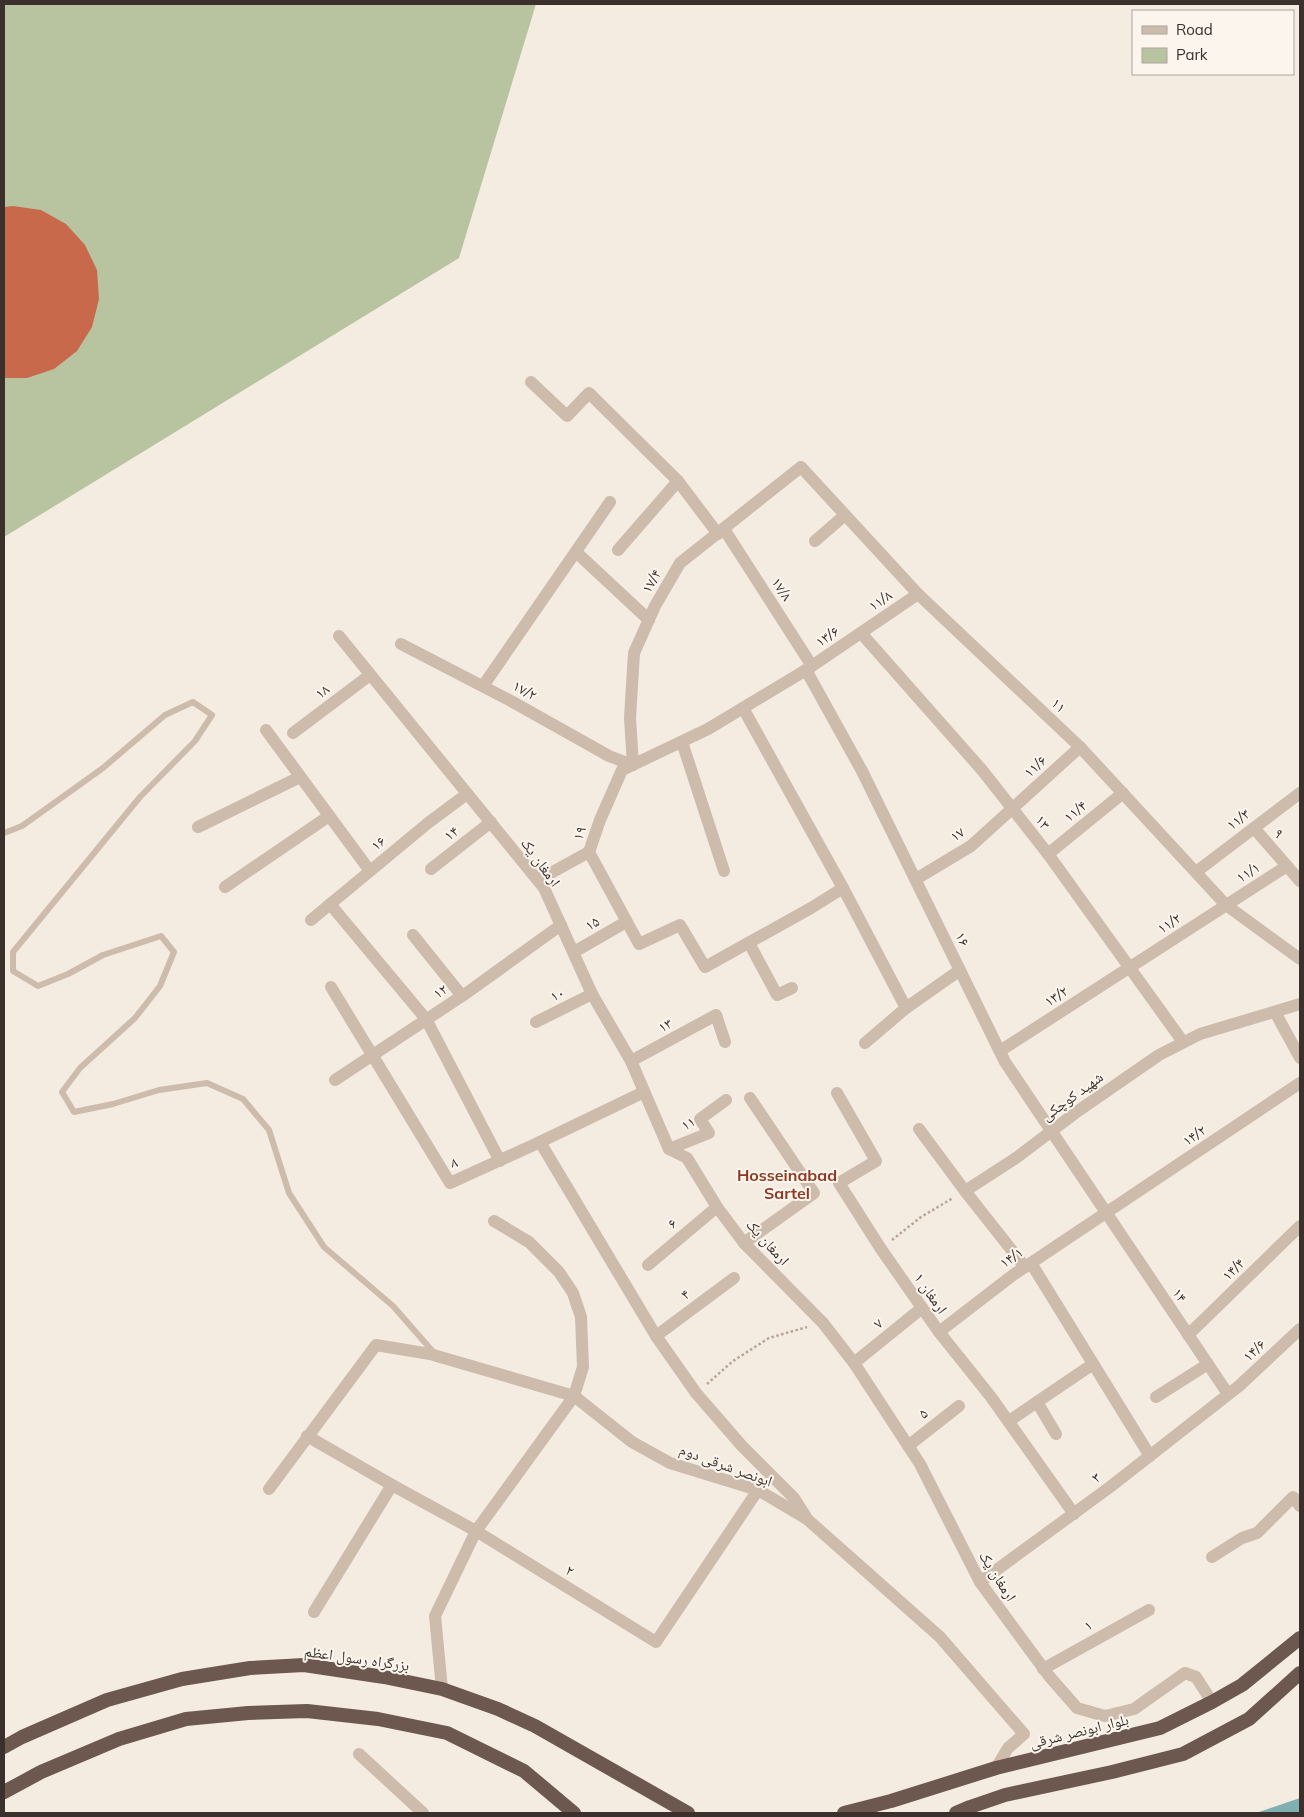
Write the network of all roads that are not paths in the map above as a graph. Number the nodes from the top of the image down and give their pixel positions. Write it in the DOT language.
graph roads {
  1 [pos="531,382"];
  2 [pos="801,467"];
  3 [pos="678,481"];
  4 [pos="610,502"];
  5 [pos="845,515"];
  6 [pos="721,532"];
  7 [pos="814,541"];
  8 [pos="618,550"];
  9 [pos="576,552"];
  10 [pos="918,594"];
  11 [pos="649,620"];
  12 [pos="861,633"];
  13 [pos="339,636"];
  14 [pos="401,644"];
  15 [pos="809,668"];
  16 [pos="370,675"];
  17 [pos="483,686"];
  18 [pos="743,708"];
  19 [pos="266,730"];
  20 [pos="293,733"];
  21 [pos="682,742"];
  22 [pos="1080,747"];
  23 [pos="628,768"];
  24 [pos="300,777"];
  25 [pos="1122,793"];
  26 [pos="468,794"];
  27 [pos="1300,794"];
  28 [pos="1012,808"];
  29 [pos="329,816"];
  30 [pos="490,822"];
  31 [pos="198,827"];
  32 [pos="1254,828"];
  33 [pos="4,833"];
  34 [pos="589,852"];
  35 [pos="1048,854"];
  36 [pos="1287,866"];
  37 [pos="431,869"];
  38 [pos="724,870"];
  39 [pos="370,871"];
  40 [pos="1196,872"];
  41 [pos="916,879"];
  42 [pos="538,880"];
  43 [pos="1300,881"];
  44 [pos="225,887"];
  45 [pos="843,888"];
  46 [pos="330,904"];
  47 [pos="1226,905"];
  48 [pos="311,920"];
  49 [pos="626,922"];
  50 [pos="561,925"];
  51 [pos="413,935"];
  52 [pos="749,943"];
  53 [pos="574,952"];
  54 [pos="1300,960"];
  55 [pos="1130,968"];
  56 [pos="960,970"];
  57 [pos="331,987"];
  58 [pos="792,988"];
  59 [pos="592,994"];
  60 [pos="462,996"];
  61 [pos="1300,1004"];
  62 [pos="906,1008"];
  63 [pos="1275,1012"];
  64 [pos="426,1019"];
  65 [pos="536,1022"];
  66 [pos="725,1042"];
  67 [pos="1184,1042"];
  68 [pos="865,1043"];
  69 [pos="1000,1051"];
  70 [pos="372,1056"];
  71 [pos="1300,1058"];
  72 [pos="631,1061"];
  73 [pos="335,1080"];
  74 [pos="1300,1083"];
  75 [pos="644,1092"];
  76 [pos="838,1093"];
  77 [pos="750,1098"];
  78 [pos="726,1100"];
  79 [pos="919,1129"];
  80 [pos="1051,1132"];
  81 [pos="540,1142"];
  82 [pos="669,1149"];
  83 [pos="500,1160"];
  84 [pos="965,1191"];
  85 [pos="717,1206"];
  86 [pos="1106,1214"];
  87 [pos="494,1221"];
  88 [pos="1300,1226"];
  89 [pos="744,1243"];
  90 [pos="648,1264"];
  91 [pos="1028,1265"];
  92 [pos="734,1278"];
  93 [pos="922,1308"];
  94 [pos="1300,1329"];
  95 [pos="939,1332"];
  96 [pos="1188,1335"];
  97 [pos="656,1336"];
  98 [pos="438,1356"];
  99 [pos="854,1363"];
  100 [pos="1093,1364"];
  101 [pos="1208,1364"];
  102 [pos="1228,1394"];
  103 [pos="574,1396"];
  104 [pos="1156,1396"];
  105 [pos="1036,1402"];
  106 [pos="958,1406"];
  107 [pos="1008,1422"];
  108 [pos="1056,1434"];
  109 [pos="307,1436"];
  110 [pos="908,1446"];
  111 [pos="1150,1456"];
  112 [pos="392,1485"];
  113 [pos="269,1489"];
  114 [pos="758,1490"];
  115 [pos="1300,1506"];
  116 [pos="1074,1514"];
  117 [pos="807,1519"];
  118 [pos="476,1531"];
  119 [pos="1212,1557"];
  120 [pos="980,1582"];
  121 [pos="1149,1610"];
  122 [pos="314,1612"];
  123 [pos="1300,1638"];
  124 [pos="1043,1669"];
  125 [pos="1300,1673"];
  126 [pos="442,1689"];
  127 [pos="1212,1702"];
  128 [pos="4,1747"];
  129 [pos="358,1754"];
  130 [pos="996,1768"];
  131 [pos="4,1792"];
  132 [pos="424,1813"];
  133 [pos="574,1813"];
  134 [pos="688,1813"];
  135 [pos="849,1813"];
  136 [pos="956,1813"];
  1 -- 3 [label="street, ۱۷/۸"];
  2 -- 5 [label="street, ۱۱"];
  2 -- 6 [label="street, ۱۷/۴"];
  3 -- 6 [label="street, ۱۷/۸"];
  3 -- 8 [label="street"];
  4 -- 9 [label="street"];
  5 -- 7 [label="street"];
  5 -- 10 [label="street, ۱۱"];
  6 -- 11 [label="street, ۱۷/۴"];
  6 -- 15 [label="street, ۱۷/۸"];
  9 -- 11 [label="street"];
  9 -- 17 [label="street"];
  10 -- 12 [label="street, ۱۱/۸"];
  10 -- 22 [label="street, ۱۱"];
  11 -- 23 [label="street, ۱۷/۴"];
  12 -- 15 [label="street, ۱۳/۶"];
  12 -- 28 [label="street, ۱۳"];
  13 -- 16 [label="street, ارمغان یک"];
  14 -- 17 [label="street, ۱۷/۲"];
  15 -- 18 [label="street, ۱۳/۶"];
  15 -- 41 [label="street, ۱۶"];
  16 -- 20 [label="street, ۱۸"];
  16 -- 26 [label="street, ارمغان یک"];
  17 -- 23 [label="street, ۱۷/۲"];
  18 -- 21 [label="street, ۱۳/۶"];
  18 -- 45 [label="street"];
  19 -- 24 [label="street"];
  21 -- 23 [label="street, ۱۳/۶"];
  21 -- 38 [label="street"];
  22 -- 25 [label="street, ۱۱"];
  22 -- 28 [label="street, ۱۱/۶"];
  23 -- 34 [label="street, ۱۹"];
  24 -- 29 [label="street"];
  24 -- 31 [label="street"];
  25 -- 35 [label="street, ۱۱/۴"];
  25 -- 40 [label="street, ۱۱"];
  26 -- 30 [label="street, ارمغان یک"];
  26 -- 39 [label="street, ۱۶"];
  27 -- 32 [label="street, ۱۱/۳"];
  28 -- 35 [label="street, ۱۳"];
  28 -- 41 [label="street, ۱۷"];
  29 -- 39 [label="street"];
  29 -- 44 [label="street"];
  30 -- 37 [label="street, ۱۴"];
  30 -- 42 [label="street, ارمغان یک"];
  32 -- 36 [label="street, ۹"];
  32 -- 40 [label="street, ۱۱/۳"];
  33 -- 98 [label="lane"];
  34 -- 42 [label="street, ۱۹"];
  34 -- 49 [label="street"];
  35 -- 55 [label="street, ۱۳"];
  36 -- 43 [label="street, ۹"];
  36 -- 47 [label="street, ۱۱/۱"];
  39 -- 46 [label="street, ۱۶"];
  40 -- 47 [label="street, ۱۱"];
  41 -- 56 [label="street, ۱۶"];
  42 -- 50 [label="street, ارمغان یک"];
  45 -- 52 [label="street"];
  45 -- 62 [label="street"];
  46 -- 48 [label="street, ۱۶"];
  46 -- 64 [label="street"];
  47 -- 54 [label="street, ۱۱"];
  47 -- 55 [label="street, ۱۱/۲"];
  49 -- 52 [label="street"];
  49 -- 53 [label="street, ۱۵"];
  50 -- 53 [label="street, ارمغان یک"];
  50 -- 60 [label="street, ۱۲"];
  51 -- 60 [label="street"];
  52 -- 58 [label="street"];
  53 -- 59 [label="street, ارمغان یک"];
  55 -- 67 [label="street, ۱۳"];
  55 -- 69 [label="street, ۱۳/۲"];
  56 -- 62 [label="street"];
  56 -- 69 [label="street, ۱۶"];
  57 -- 70 [label="street, ۸"];
  59 -- 65 [label="street, ۱۰"];
  59 -- 72 [label="street, ارمغان یک"];
  60 -- 64 [label="street, ۱۲"];
  61 -- 63 [label="street, شهید کوچکی"];
  62 -- 68 [label="street"];
  63 -- 67 [label="street, شهید کوچکی"];
  63 -- 71 [label="street"];
  64 -- 70 [label="street, ۱۲"];
  64 -- 83 [label="street"];
  66 -- 72 [label="street, ۱۳"];
  67 -- 80 [label="street, شهید کوچکی"];
  69 -- 80 [label="street, ۱۶"];
  70 -- 73 [label="street, ۱۲"];
  70 -- 83 [label="street, ۸"];
  72 -- 75 [label="street, ارمغان یک"];
  74 -- 86 [label="street, ۱۴/۲"];
  75 -- 81 [label="street, ۸"];
  75 -- 82 [label="street, ارمغان یک"];
  76 -- 93 [label="street, ارمغان ۱"];
  77 -- 89 [label="street"];
  78 -- 82 [label="street, ۱۱"];
  79 -- 84 [label="street"];
  80 -- 84 [label="street, شهید کوچکی"];
  80 -- 86 [label="street, ۱۶"];
  81 -- 83 [label="street, ۸"];
  81 -- 97 [label="street"];
  82 -- 85 [label="street, ارمغان یک"];
  84 -- 91 [label="street"];
  85 -- 89 [label="street, ارمغان یک"];
  85 -- 90 [label="street, ۶"];
  86 -- 91 [label="street, ۱۴/۱"];
  86 -- 96 [label="street, ۱۴"];
  87 -- 103 [label="street"];
  88 -- 96 [label="street, ۱۴/۴"];
  89 -- 99 [label="street, ارمغان یک"];
  91 -- 95 [label="street, ۱۴/۱"];
  91 -- 100 [label="street"];
  92 -- 97 [label="street, ۴"];
  93 -- 95 [label="street, ارمغان ۱"];
  93 -- 99 [label="street, ۷"];
  94 -- 102 [label="street, ۱۴/۶"];
  95 -- 107 [label="street, ارمغان ۱"];
  96 -- 101 [label="street, ۱۴"];
  97 -- 117 [label="street"];
  98 -- 103 [label="street"];
  98 -- 109 [label="street"];
  99 -- 110 [label="street, ارمغان یک"];
  100 -- 105 [label="street"];
  100 -- 111 [label="street"];
  101 -- 102 [label="street, ۱۴"];
  101 -- 104 [label="street"];
  102 -- 111 [label="street, ۳"];
  103 -- 114 [label="street, ابونصر شرقی دوم"];
  103 -- 118 [label="street"];
  105 -- 107 [label="street"];
  105 -- 108 [label="street"];
  106 -- 110 [label="street, ۵"];
  107 -- 116 [label="street, ارمغان ۱"];
  109 -- 112 [label="street, ۲"];
  109 -- 113 [label="street"];
  110 -- 120 [label="street, ارمغان یک"];
  111 -- 116 [label="street, ۳"];
  112 -- 118 [label="street, ۲"];
  112 -- 122 [label="street"];
  114 -- 117 [label="street, ابونصر شرقی دوم"];
  114 -- 118 [label="street, ۲"];
  115 -- 119 [label="street"];
  116 -- 120 [label="street, ۳"];
  117 -- 130 [label="street, ابونصر شرقی دوم"];
  118 -- 126 [label="street"];
  120 -- 124 [label="street, ارمغان یک"];
  121 -- 124 [label="street, ۱"];
  123 -- 127 [label="highway, بلوار ابونصر شرقی"];
  124 -- 127 [label="street, ارمغان یک"];
  125 -- 136 [label="highway"];
  126 -- 128 [label="highway, بزرگراه رسول اعظم"];
  126 -- 134 [label="highway, بزرگراه رسول اعظم"];
  127 -- 130 [label="highway, بلوار ابونصر شرقی"];
  129 -- 132 [label="street"];
  130 -- 135 [label="highway, بلوار ابونصر شرقی"];
  131 -- 133 [label="highway"];
}
